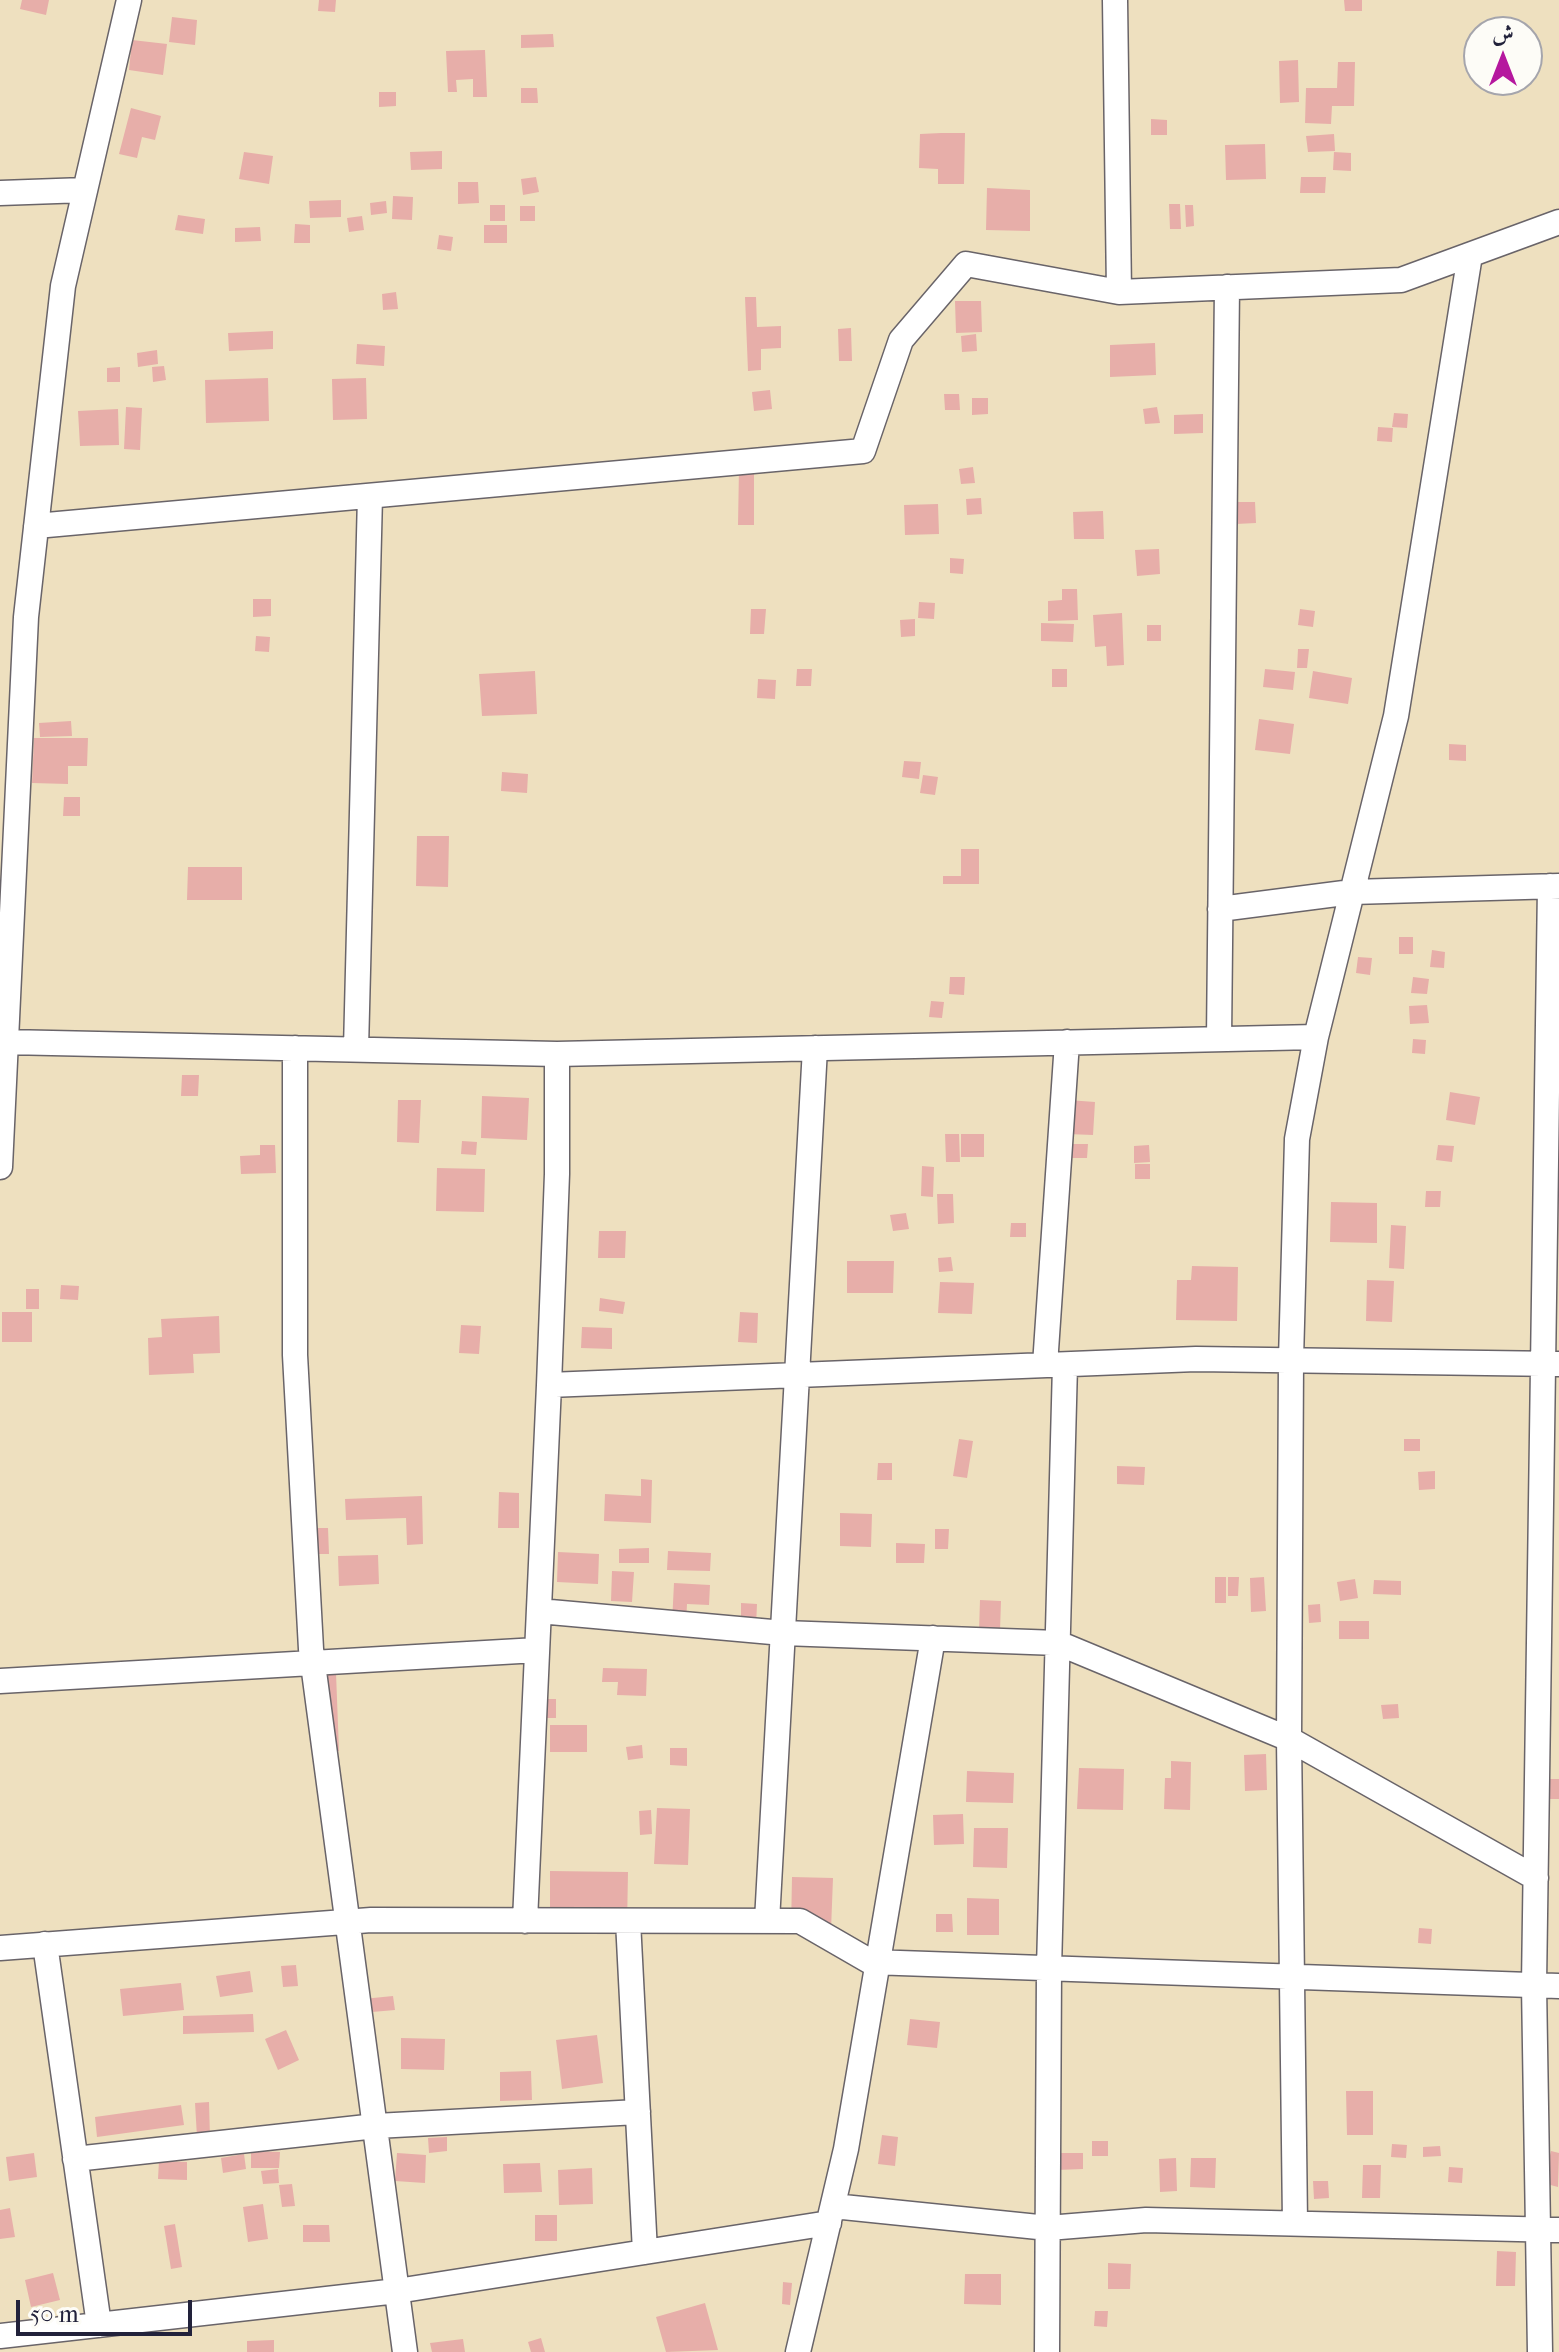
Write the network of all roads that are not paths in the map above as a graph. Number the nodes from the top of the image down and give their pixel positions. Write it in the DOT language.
graph roads {
  1 [pos="129,0"];
  2 [pos="1115,0"];
  3 [pos="85,190"];
  4 [pos="0,193"];
  5 [pos="1559,222"];
  6 [pos="1470,255"];
  7 [pos="1227,287"];
  8 [pos="1119,292"];
  9 [pos="370,496"];
  10 [pos="36,526"];
  11 [pos="10,753"];
  12 [pos="1554,886"];
  13 [pos="1352,892"];
  14 [pos="1220,909"];
  15 [pos="1316,1037"];
  16 [pos="1219,1039"];
  17 [pos="1067,1042"];
  18 [pos="295,1048"];
  19 [pos="815,1048"];
  20 [pos="356,1049"];
  21 [pos="4,1052"];
  22 [pos="557,1054"];
  23 [pos="0,1167"];
  24 [pos="1291,1360"];
  25 [pos="1552,1364"];
  26 [pos="1055,1365"];
  27 [pos="797,1375"];
  28 [pos="549,1385"];
  29 [pos="539,1611"];
  30 [pos="783,1633"];
  31 [pos="933,1638"];
  32 [pos="1058,1643"];
  33 [pos="537,1650"];
  34 [pos="313,1663"];
  35 [pos="0,1681"];
  36 [pos="1289,1739"];
  37 [pos="1536,1878"];
  38 [pos="525,1921"];
  39 [pos="628,1921"];
  40 [pos="767,1921"];
  41 [pos="349,1922"];
  42 [pos="45,1944"];
  43 [pos="0,1948"];
  44 [pos="878,1963"];
  45 [pos="1049,1969"];
  46 [pos="1292,1977"];
  47 [pos="1534,1985"];
  48 [pos="1559,1986"];
  49 [pos="638,2112"];
  50 [pos="376,2126"];
  51 [pos="75,2159"];
  52 [pos="831,2214"];
  53 [pos="1295,2223"];
  54 [pos="1048,2228"];
  55 [pos="1548,2230"];
  56 [pos="645,2252"];
  57 [pos="397,2291"];
  58 [pos="99,2325"];
  59 [pos="0,2336"];
  60 [pos="405,2352"];
  61 [pos="798,2352"];
  62 [pos="1047,2352"];
  63 [pos="1540,2352"];
  1 -- 3 [label="street"];
  2 -- 8 [label="street"];
  3 -- 4 [label="street"];
  3 -- 10 [label="street"];
  5 -- 6 [label="street"];
  6 -- 7 [label="street"];
  6 -- 13 [label="street"];
  7 -- 8 [label="street"];
  7 -- 14 [label="street"];
  8 -- 9 [label="street"];
  9 -- 10 [label="street"];
  9 -- 20 [label="street"];
  10 -- 11 [label="street"];
  11 -- 21 [label="street"];
  12 -- 13 [label="street"];
  12 -- 25 [label="street"];
  13 -- 14 [label="street"];
  13 -- 15 [label="street"];
  14 -- 16 [label="street"];
  15 -- 16 [label="street"];
  15 -- 24 [label="street"];
  16 -- 17 [label="street"];
  17 -- 19 [label="street"];
  17 -- 26 [label="street"];
  18 -- 20 [label="street"];
  18 -- 21 [label="street"];
  18 -- 34 [label="street"];
  19 -- 22 [label="street"];
  19 -- 27 [label="street"];
  20 -- 22 [label="street"];
  21 -- 23 [label="street"];
  22 -- 28 [label="street"];
  24 -- 25 [label="street"];
  24 -- 26 [label="street"];
  24 -- 36 [label="street"];
  25 -- 37 [label="street"];
  26 -- 27 [label="street"];
  26 -- 32 [label="street"];
  27 -- 28 [label="street"];
  27 -- 30 [label="street"];
  28 -- 29 [label="street"];
  29 -- 30 [label="street"];
  29 -- 33 [label="street"];
  30 -- 31 [label="street"];
  30 -- 40 [label="street"];
  31 -- 32 [label="street"];
  31 -- 44 [label="street"];
  32 -- 36 [label="street"];
  32 -- 45 [label="street"];
  33 -- 34 [label="street"];
  33 -- 38 [label="street"];
  34 -- 35 [label="street"];
  34 -- 41 [label="street"];
  36 -- 37 [label="street"];
  36 -- 46 [label="street"];
  37 -- 47 [label="street"];
  38 -- 39 [label="street"];
  38 -- 41 [label="street"];
  39 -- 40 [label="street"];
  39 -- 49 [label="street"];
  40 -- 44 [label="street"];
  41 -- 42 [label="street"];
  41 -- 50 [label="street"];
  42 -- 43 [label="street"];
  42 -- 51 [label="street"];
  44 -- 45 [label="street"];
  44 -- 52 [label="street"];
  45 -- 46 [label="street"];
  45 -- 54 [label="street"];
  46 -- 47 [label="street"];
  46 -- 53 [label="street"];
  47 -- 48 [label="street"];
  47 -- 55 [label="street"];
  49 -- 50 [label="street"];
  49 -- 56 [label="street"];
  50 -- 51 [label="street"];
  50 -- 57 [label="street"];
  51 -- 58 [label="street"];
  52 -- 54 [label="street"];
  52 -- 56 [label="street"];
  52 -- 61 [label="street"];
  53 -- 54 [label="street"];
  53 -- 55 [label="street"];
  54 -- 62 [label="street"];
  55 -- 63 [label="street"];
  56 -- 57 [label="street"];
  57 -- 58 [label="street"];
  57 -- 60 [label="street"];
  58 -- 59 [label="street"];
}
